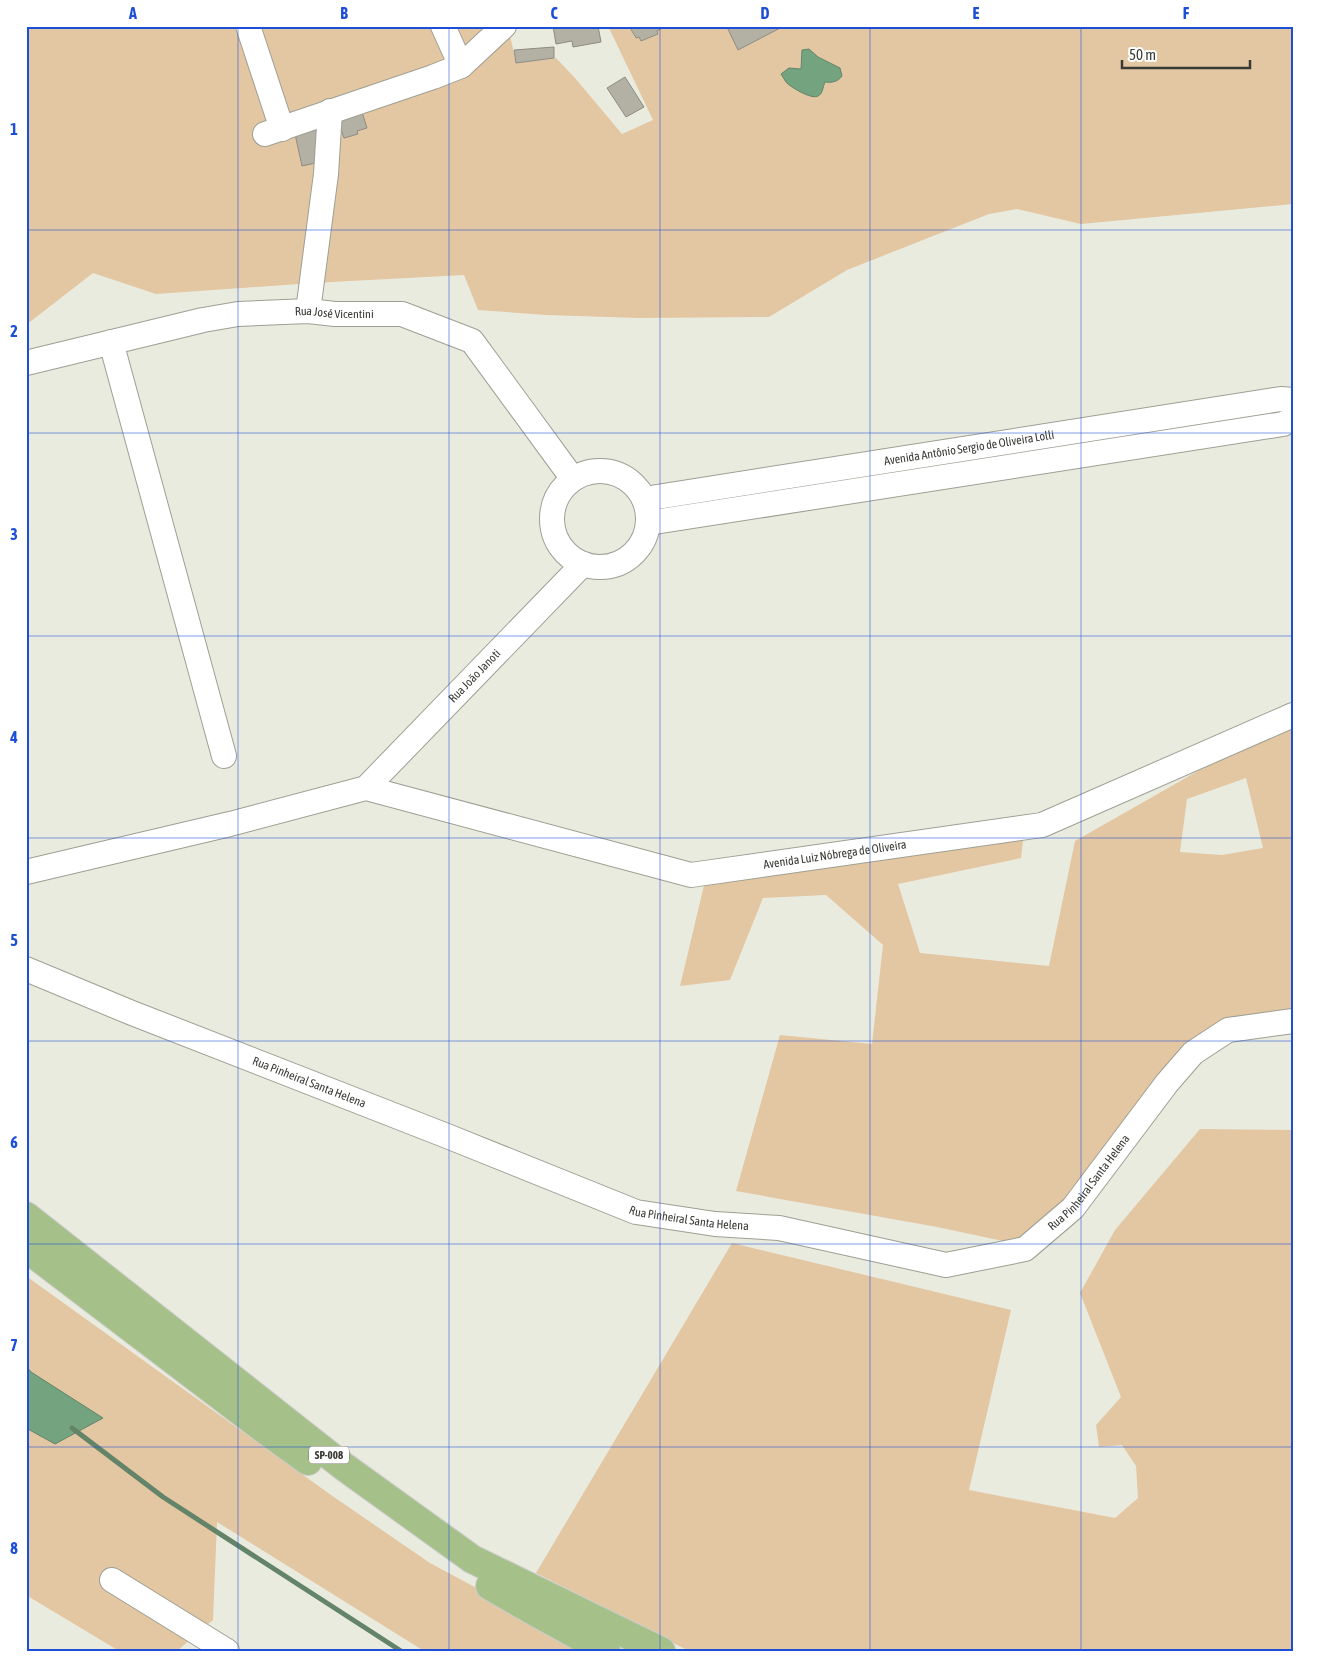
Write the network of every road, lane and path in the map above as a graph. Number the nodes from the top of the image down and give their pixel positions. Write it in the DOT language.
graph roads {
  1 [pos="248,26"];
  2 [pos="443,26"];
  3 [pos="504,26"];
  4 [pos="462,66"];
  5 [pos="330,111"];
  6 [pos="308,311"];
  7 [pos="111,342"];
  8 [pos="26,363"];
  9 [pos="1293,400"];
  10 [pos="1293,419"];
  11 [pos="573,480"];
  12 [pos="644,499"];
  13 [pos="648,523"];
  14 [pos="583,564"];
  15 [pos="1293,715"];
  16 [pos="224,756"];
  17 [pos="366,788"];
  18 [pos="26,872"];
  19 [pos="26,970"];
  20 [pos="1293,1021"];
  21 [pos="26,1216"];
  22 [pos="26,1248"];
  23 [pos="112,1580"];
  24 [pos="227,1651"];
  25 [pos="606,1651"];
  26 [pos="661,1651"];
  1 -- 5 [label="street"];
  2 -- 4 [label="street"];
  3 -- 4 [label="street"];
  4 -- 5 [label="street"];
  5 -- 6 [label="street"];
  6 -- 7 [label="street, Rua José Vicentini"];
  6 -- 11 [label="street, Rua José Vicentini"];
  7 -- 8 [label="street, Rua José Vicentini"];
  7 -- 16 [label="street"];
  9 -- 12 [label="street, Avenida Antônio Sergio de Oliveira Lolli"];
  10 -- 13 [label="street, Avenida Antônio Sergio de Oliveira Lolli"];
  11 -- 12 [label="street"];
  11 -- 14 [label="street"];
  12 -- 13 [label="street"];
  13 -- 14 [label="street"];
  14 -- 17 [label="street, Rua João Janoti"];
  15 -- 17 [label="street, Avenida Luiz Nóbrega de Oliveira"];
  17 -- 18 [label="street"];
  19 -- 20 [label="street, Rua Pinheiral Santa Helena"];
  21 -- 26 [label="main road, SP-008"];
  22 -- 25 [label="main road, SP-008"];
  23 -- 24 [label="street"];
}
